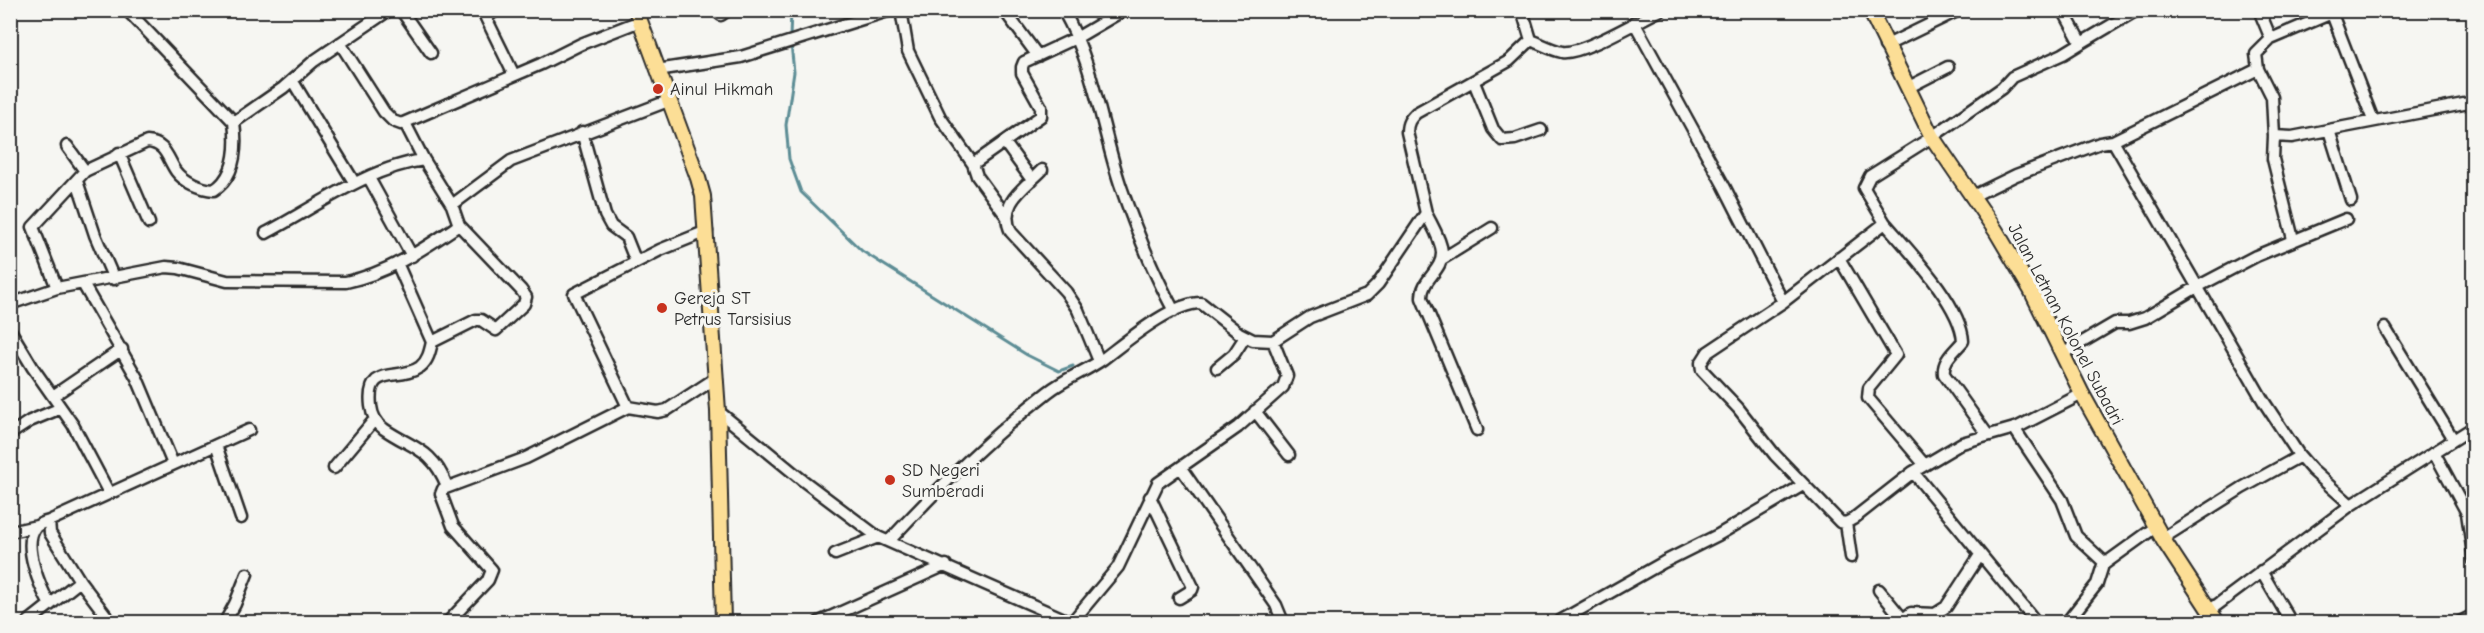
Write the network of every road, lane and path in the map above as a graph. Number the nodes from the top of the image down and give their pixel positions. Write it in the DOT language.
graph roads {
  1 [pos="127,10"];
  2 [pos="389,10"];
  3 [pos="401,10"];
  4 [pos="495,10"];
  5 [pos="716,10"];
  6 [pos="728,10"];
  7 [pos="891,10"];
  8 [pos="901,10"];
  9 [pos="1004,10"];
  10 [pos="1063,10"];
  11 [pos="1124,10"];
  12 [pos="1522,10"];
  13 [pos="1661,10"];
  14 [pos="1869,10"];
  15 [pos="1959,10"];
  16 [pos="2064,10"];
  17 [pos="2137,10"];
  18 [pos="2259,10"];
  19 [pos="2336,12"];
  20 [pos="638,16"];
  21 [pos="1634,22"];
  22 [pos="1078,37"];
  23 [pos="2271,39"];
  24 [pos="1531,40"];
  25 [pos="340,43"];
  26 [pos="2081,43"];
  27 [pos="1885,46"];
  28 [pos="431,52"];
  29 [pos="1038,56"];
  30 [pos="1948,67"];
  31 [pos="2258,69"];
  32 [pos="657,70"];
  33 [pos="514,75"];
  34 [pos="292,80"];
  35 [pos="1474,82"];
  36 [pos="1907,88"];
  37 [pos="668,101"];
  38 [pos="2474,102"];
  39 [pos="2373,120"];
  40 [pos="234,122"];
  41 [pos="405,123"];
  42 [pos="1541,130"];
  43 [pos="2329,130"];
  44 [pos="582,132"];
  45 [pos="2274,136"];
  46 [pos="1932,137"];
  47 [pos="2113,141"];
  48 [pos="1005,143"];
  49 [pos="67,146"];
  50 [pos="119,153"];
  51 [pos="424,160"];
  52 [pos="973,164"];
  53 [pos="1042,170"];
  54 [pos="85,171"];
  55 [pos="369,178"];
  56 [pos="1032,180"];
  57 [pos="77,181"];
  58 [pos="354,182"];
  59 [pos="1971,197"];
  60 [pos="2351,200"];
  61 [pos="452,205"];
  62 [pos="1426,213"];
  63 [pos="1007,217"];
  64 [pos="2346,219"];
  65 [pos="149,223"];
  66 [pos="1886,223"];
  67 [pos="459,225"];
  68 [pos="1492,228"];
  69 [pos="707,231"];
  70 [pos="266,233"];
  71 [pos="2293,239"];
  72 [pos="412,256"];
  73 [pos="1839,258"];
  74 [pos="1442,259"];
  75 [pos="636,262"];
  76 [pos="397,263"];
  77 [pos="114,279"];
  78 [pos="83,284"];
  79 [pos="2197,287"];
  80 [pos="57,288"];
  81 [pos="1783,302"];
  82 [pos="10,304"];
  83 [pos="1174,311"];
  84 [pos="2385,328"];
  85 [pos="10,330"];
  86 [pos="1245,337"];
  87 [pos="1273,341"];
  88 [pos="432,342"];
  89 [pos="122,349"];
  90 [pos="2062,354"];
  91 [pos="1099,361"];
  92 [pos="1217,368"];
  93 [pos="716,378"];
  94 [pos="2082,394"];
  95 [pos="53,396"];
  96 [pos="628,406"];
  97 [pos="61,408"];
  98 [pos="718,411"];
  99 [pos="1255,411"];
  100 [pos="375,420"];
  101 [pos="2474,427"];
  102 [pos="2014,428"];
  103 [pos="249,430"];
  104 [pos="1478,430"];
  105 [pos="10,434"];
  106 [pos="1987,435"];
  107 [pos="2453,439"];
  108 [pos="216,445"];
  109 [pos="2434,452"];
  110 [pos="1289,455"];
  111 [pos="2300,456"];
  112 [pos="173,464"];
  113 [pos="1924,464"];
  114 [pos="334,468"];
  115 [pos="1181,468"];
  116 [pos="1913,472"];
  117 [pos="1803,485"];
  118 [pos="447,486"];
  119 [pos="110,493"];
  120 [pos="1150,497"];
  121 [pos="2351,505"];
  122 [pos="241,518"];
  123 [pos="49,521"];
  124 [pos="1846,523"];
  125 [pos="37,526"];
  126 [pos="10,532"];
  127 [pos="2160,532"];
  128 [pos="883,539"];
  129 [pos="835,554"];
  130 [pos="1980,555"];
  131 [pos="1851,557"];
  132 [pos="2474,561"];
  133 [pos="2105,563"];
  134 [pos="946,566"];
  135 [pos="2262,571"];
  136 [pos="247,574"];
  137 [pos="80,581"];
  138 [pos="1879,590"];
  139 [pos="1179,598"];
  140 [pos="50,605"];
  141 [pos="2474,615"];
  142 [pos="2213,617"];
  143 [pos="43,618"];
  144 [pos="1901,620"];
  145 [pos="28,622"];
  146 [pos="111,622"];
  147 [pos="225,622"];
  148 [pos="448,622"];
  149 [pos="723,622"];
  150 [pos="819,622"];
  151 [pos="1072,622"];
  152 [pos="1284,622"];
  153 [pos="1558,622"];
  154 [pos="2036,622"];
  155 [pos="2067,622"];
  156 [pos="2291,622"];
  157 [pos="2460,622"];
  1 -- 40 [label="street"];
  2 -- 25 [label="street"];
  3 -- 28 [label="street"];
  4 -- 33 [label="street"];
  5 -- 6 [label="street"];
  7 -- 32 [label="street"];
  8 -- 52 [label="street"];
  9 -- 29 [label="street"];
  10 -- 22 [label="street"];
  11 -- 22 [label="street"];
  12 -- 24 [label="street"];
  13 -- 21 [label="street"];
  14 -- 27 [label="main road, Jalan Letnan Kolonel Subadri"];
  15 -- 27 [label="street"];
  16 -- 26 [label="street"];
  17 -- 26 [label="street"];
  18 -- 23 [label="street"];
  19 -- 23 [label="street"];
  19 -- 39 [label="street"];
  20 -- 32 [label="main road"];
  20 -- 33 [label="street"];
  21 -- 24 [label="street"];
  21 -- 81 [label="street"];
  22 -- 29 [label="street"];
  22 -- 83 [label="street"];
  23 -- 31 [label="street"];
  24 -- 35 [label="street"];
  25 -- 34 [label="street"];
  25 -- 41 [label="street"];
  26 -- 46 [label="street"];
  27 -- 36 [label="main road, Jalan Letnan Kolonel Subadri"];
  29 -- 48 [label="street"];
  30 -- 36 [label="street"];
  31 -- 45 [label="street"];
  31 -- 47 [label="street"];
  32 -- 37 [label="main road"];
  33 -- 41 [label="street"];
  34 -- 40 [label="street"];
  34 -- 58 [label="street"];
  35 -- 42 [label="street"];
  35 -- 62 [label="street"];
  36 -- 46 [label="main road, Jalan Letnan Kolonel Subadri"];
  37 -- 44 [label="street"];
  37 -- 69 [label="main road"];
  38 -- 39 [label="street"];
  39 -- 43 [label="street"];
  40 -- 50 [label="street"];
  41 -- 51 [label="street"];
  43 -- 45 [label="street"];
  43 -- 60 [label="street"];
  44 -- 61 [label="street"];
  44 -- 75 [label="street"];
  45 -- 71 [label="street"];
  46 -- 59 [label="main road, Jalan Letnan Kolonel Subadri"];
  46 -- 66 [label="street"];
  47 -- 59 [label="street"];
  47 -- 79 [label="street"];
  48 -- 52 [label="street"];
  48 -- 56 [label="street"];
  49 -- 54 [label="street"];
  50 -- 54 [label="street"];
  50 -- 65 [label="street"];
  51 -- 55 [label="street"];
  51 -- 61 [label="street"];
  52 -- 63 [label="street"];
  53 -- 56 [label="street"];
  54 -- 57 [label="street"];
  55 -- 58 [label="street"];
  55 -- 72 [label="street"];
  56 -- 63 [label="street"];
  57 -- 77 [label="street"];
  57 -- 80 [label="street"];
  58 -- 70 [label="street"];
  59 -- 90 [label="main road, Jalan Letnan Kolonel Subadri"];
  61 -- 67 [label="street"];
  62 -- 74 [label="street"];
  62 -- 87 [label="street"];
  63 -- 91 [label="street"];
  64 -- 71 [label="street"];
  66 -- 73 [label="street"];
  66 -- 106 [label="street"];
  67 -- 72 [label="street"];
  67 -- 88 [label="street"];
  68 -- 74 [label="street"];
  69 -- 75 [label="street"];
  69 -- 93 [label="main road"];
  71 -- 79 [label="street"];
  72 -- 76 [label="street"];
  73 -- 81 [label="street"];
  73 -- 113 [label="street"];
  74 -- 104 [label="street"];
  75 -- 96 [label="street"];
  76 -- 77 [label="street"];
  76 -- 88 [label="street"];
  77 -- 78 [label="street"];
  78 -- 80 [label="street"];
  78 -- 89 [label="street"];
  79 -- 90 [label="street"];
  79 -- 111 [label="street"];
  80 -- 82 [label="street"];
  81 -- 117 [label="street"];
  83 -- 86 [label="street"];
  83 -- 91 [label="street"];
  84 -- 107 [label="street"];
  85 -- 95 [label="street"];
  86 -- 87 [label="street"];
  86 -- 92 [label="street"];
  87 -- 99 [label="street"];
  88 -- 100 [label="street"];
  89 -- 95 [label="street"];
  89 -- 112 [label="street"];
  90 -- 94 [label="main road, Jalan Letnan Kolonel Subadri"];
  91 -- 128 [label="street"];
  93 -- 96 [label="street"];
  93 -- 98 [label="main road"];
  94 -- 102 [label="street"];
  94 -- 127 [label="main road, Jalan Letnan Kolonel Subadri"];
  95 -- 97 [label="street"];
  96 -- 118 [label="street"];
  97 -- 105 [label="street"];
  97 -- 119 [label="street"];
  98 -- 128 [label="street"];
  98 -- 149 [label="main road"];
  99 -- 110 [label="street"];
  99 -- 115 [label="street"];
  100 -- 114 [label="street"];
  100 -- 118 [label="street"];
  101 -- 107 [label="street"];
  102 -- 106 [label="street"];
  102 -- 133 [label="street"];
  103 -- 108 [label="street"];
  106 -- 113 [label="street"];
  107 -- 109 [label="street"];
  108 -- 112 [label="street"];
  108 -- 122 [label="street"];
  109 -- 121 [label="street"];
  109 -- 132 [label="street"];
  111 -- 121 [label="street"];
  111 -- 127 [label="street"];
  112 -- 119 [label="street"];
  113 -- 116 [label="street"];
  115 -- 120 [label="street"];
  115 -- 152 [label="street"];
  116 -- 124 [label="street"];
  116 -- 130 [label="street"];
  117 -- 124 [label="street"];
  117 -- 153 [label="street"];
  118 -- 148 [label="street"];
  119 -- 123 [label="street"];
  120 -- 139 [label="street"];
  120 -- 151 [label="street"];
  121 -- 135 [label="street"];
  123 -- 125 [label="street"];
  123 -- 137 [label="street"];
  124 -- 131 [label="street"];
  125 -- 126 [label="street"];
  125 -- 140 [label="street"];
  127 -- 133 [label="street"];
  127 -- 142 [label="main road, Jalan Letnan Kolonel Subadri"];
  128 -- 129 [label="street"];
  128 -- 134 [label="street"];
  130 -- 144 [label="street"];
  130 -- 154 [label="street"];
  133 -- 155 [label="street"];
  134 -- 150 [label="street"];
  134 -- 151 [label="street"];
  135 -- 142 [label="street"];
  135 -- 156 [label="street"];
  136 -- 147 [label="street"];
  137 -- 140 [label="street"];
  137 -- 146 [label="street"];
  138 -- 144 [label="street"];
  140 -- 143 [label="street"];
  141 -- 157 [label="street"];
  143 -- 145 [label="street"];
}
